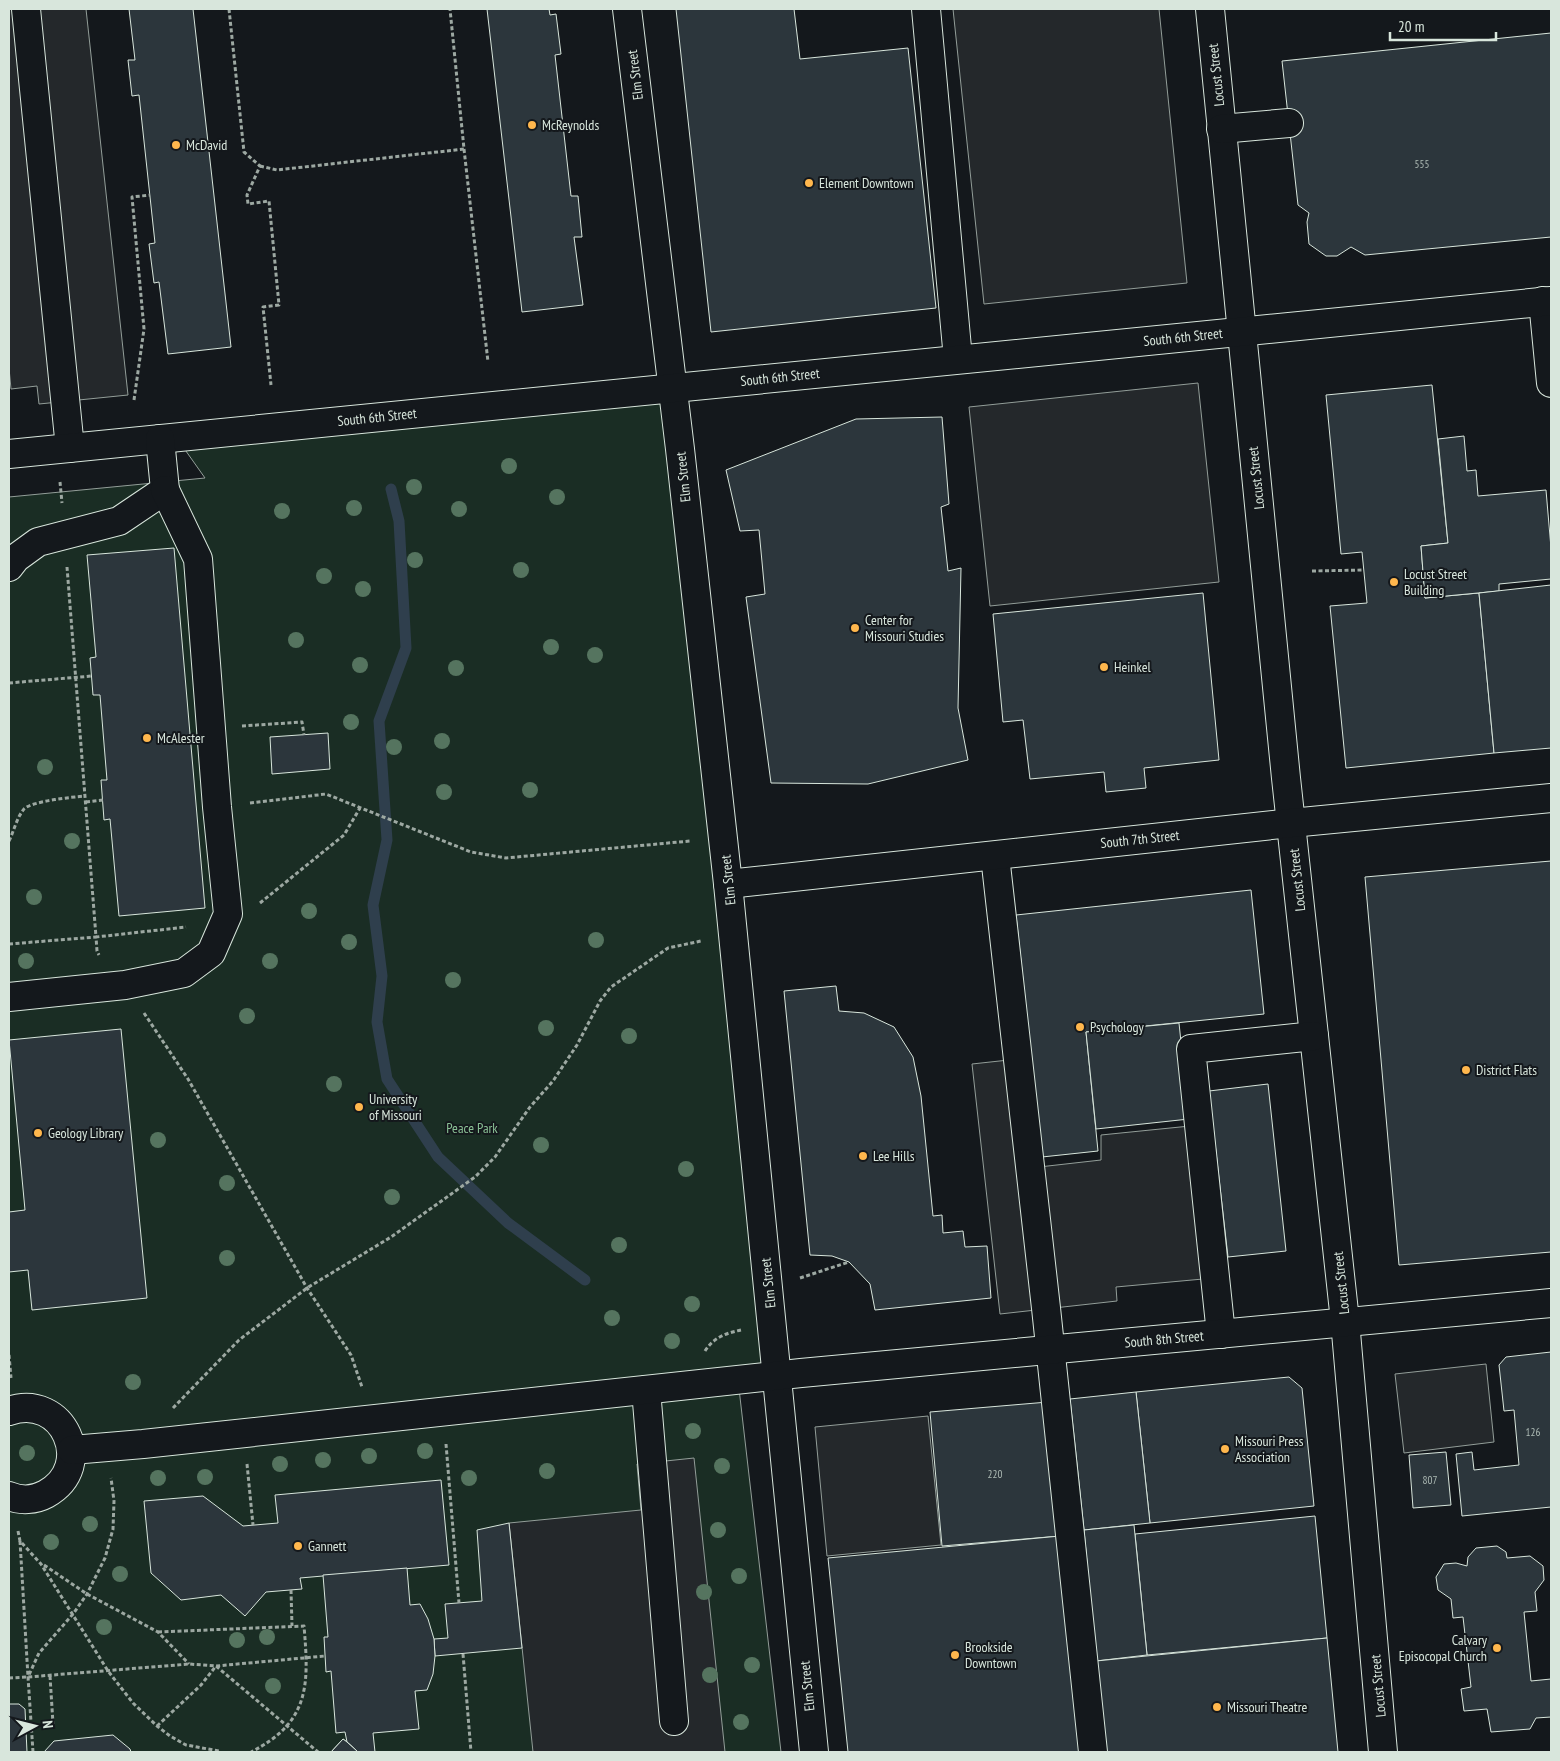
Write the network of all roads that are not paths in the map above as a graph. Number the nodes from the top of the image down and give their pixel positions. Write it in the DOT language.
graph roads {
  1 [pos="26,9"];
  2 [pos="627,9"];
  3 [pos="926,9"];
  4 [pos="1210,9"];
  5 [pos="1289,123"];
  6 [pos="1222,129"];
  7 [pos="1547,301"];
  8 [pos="1241,332"];
  9 [pos="958,359"];
  10 [pos="1551,383"];
  11 [pos="673,388"];
  12 [pos="160,439"];
  13 [pos="70,448"];
  14 [pos="9,454"];
  15 [pos="165,490"];
  16 [pos="9,567"];
  17 [pos="1551,798"];
  18 [pos="1291,823"];
  19 [pos="995,856"];
  20 [pos="728,884"];
  21 [pos="9,997"];
  22 [pos="1314,1036"];
  23 [pos="1551,1303"];
  24 [pos="1345,1322"];
  25 [pos="1221,1334"];
  26 [pos="1050,1350"];
  27 [pos="777,1376"];
  28 [pos="646,1390"];
  29 [pos="9,1411"];
  30 [pos="72,1450"];
  31 [pos="9,1496"];
  32 [pos="674,1721"];
  33 [pos="814,1752"];
  34 [pos="1093,1752"];
  35 [pos="1383,1752"];
  1 -- 13 [label="street"];
  2 -- 11 [label="street, Elm Street"];
  3 -- 9 [label="street"];
  4 -- 6 [label="street, Locust Street"];
  5 -- 6 [label="street"];
  6 -- 8 [label="street, Locust Street"];
  7 -- 8 [label="street, South 6th Street"];
  7 -- 10 [label="street"];
  8 -- 9 [label="street, South 6th Street"];
  8 -- 18 [label="street, Locust Street"];
  9 -- 11 [label="street, South 6th Street"];
  11 -- 12 [label="street, South 6th Street"];
  11 -- 20 [label="street, Elm Street"];
  12 -- 13 [label="street, South 6th Street"];
  12 -- 15 [label="street"];
  13 -- 14 [label="street, South 6th Street"];
  15 -- 16 [label="street"];
  15 -- 21 [label="street"];
  17 -- 18 [label="street, South 7th Street"];
  18 -- 19 [label="street, South 7th Street"];
  18 -- 22 [label="street, Locust Street"];
  19 -- 20 [label="street, South 7th Street"];
  19 -- 26 [label="street"];
  20 -- 27 [label="street, Elm Street"];
  22 -- 24 [label="street, Locust Street"];
  22 -- 25 [label="street"];
  23 -- 24 [label="street, South 8th Street"];
  24 -- 25 [label="street, South 8th Street"];
  24 -- 35 [label="street, Locust Street"];
  25 -- 26 [label="street, South 8th Street"];
  26 -- 27 [label="street, South 8th Street"];
  26 -- 34 [label="street"];
  27 -- 28 [label="street, South 8th Street"];
  27 -- 33 [label="street, Elm Street"];
  28 -- 30 [label="street, South 8th Street"];
  28 -- 32 [label="street"];
  29 -- 30 [label="street"];
  30 -- 31 [label="street"];
}
